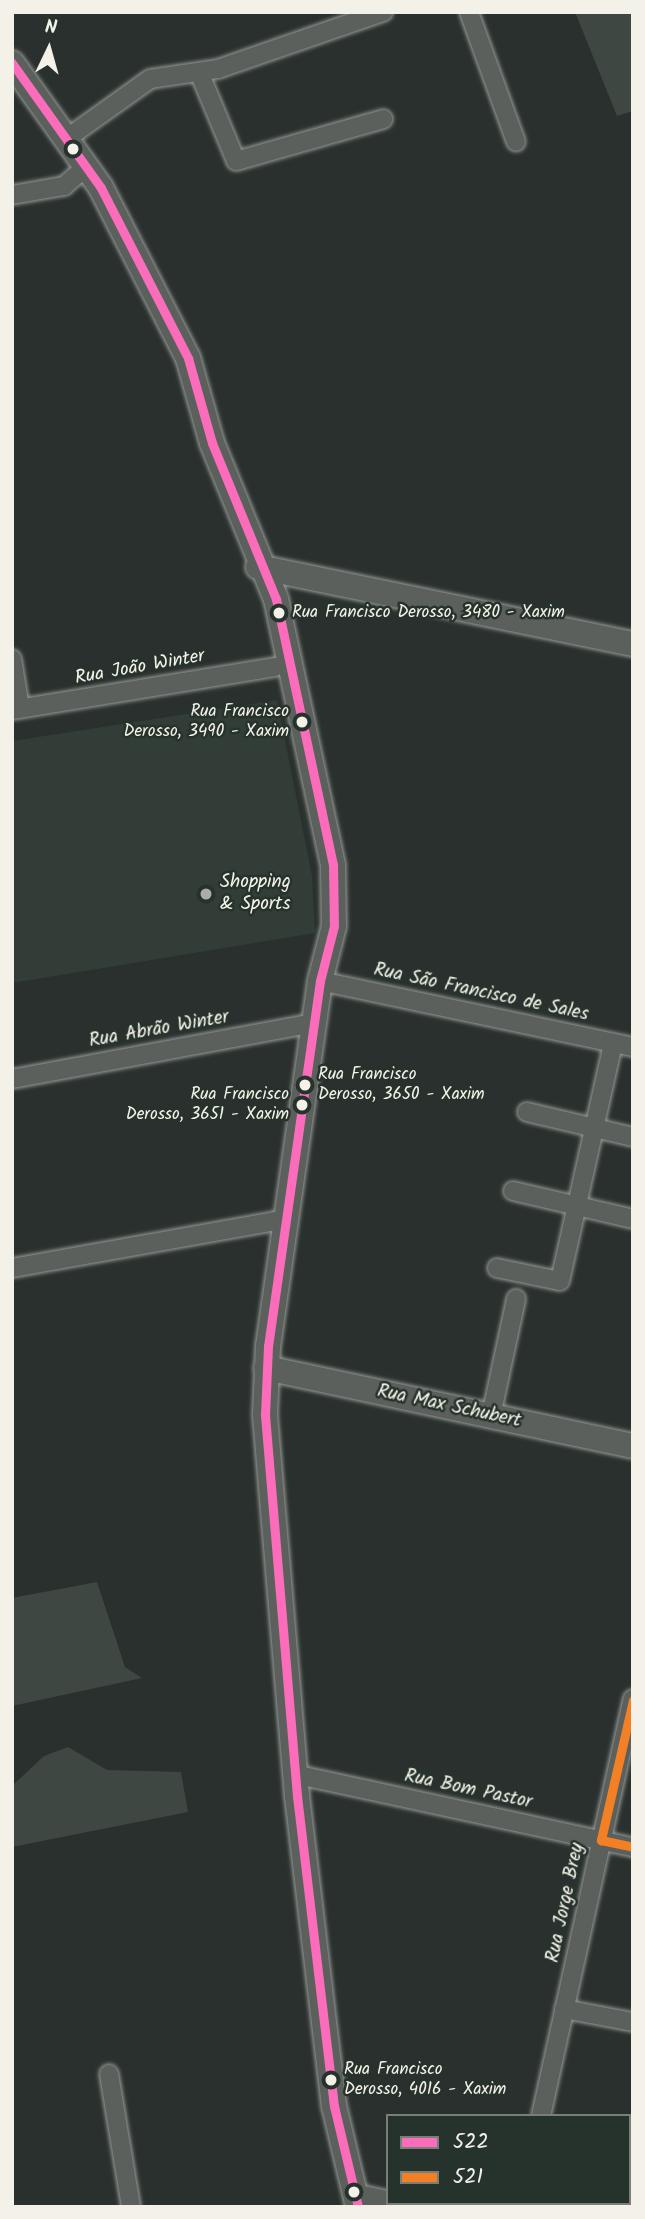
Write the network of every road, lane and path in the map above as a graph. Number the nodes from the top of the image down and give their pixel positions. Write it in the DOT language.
graph roads {
  1 [pos="383,12"];
  2 [pos="469,12"];
  3 [pos="12,63"];
  4 [pos="199,72"];
  5 [pos="383,119"];
  6 [pos="66,139"];
  7 [pos="516,142"];
  8 [pos="86,167"];
  9 [pos="12,195"];
  10 [pos="258,567"];
  11 [pos="633,644"];
  12 [pos="12,659"];
  13 [pos="274,667"];
  14 [pos="16,709"];
  15 [pos="320,981"];
  16 [pos="314,1023"];
  17 [pos="613,1043"];
  18 [pos="633,1047"];
  19 [pos="12,1079"];
  20 [pos="527,1112"];
  21 [pos="594,1128"];
  22 [pos="633,1137"];
  23 [pos="513,1191"];
  24 [pos="576,1206"];
  25 [pos="286,1219"];
  26 [pos="633,1219"];
  27 [pos="12,1268"];
  28 [pos="497,1268"];
  29 [pos="516,1299"];
  30 [pos="266,1368"];
  31 [pos="491,1416"];
  32 [pos="633,1446"];
  33 [pos="633,1699"];
  34 [pos="294,1774"];
  35 [pos="601,1840"];
  36 [pos="633,1847"];
  37 [pos="564,2009"];
  38 [pos="633,2022"];
  39 [pos="108,2074"];
  40 [pos="541,2114"];
  41 [pos="356,2200"];
  42 [pos="386,2200"];
  43 [pos="131,2207"];
  1 -- 4 [label="street"];
  2 -- 7 [label="street"];
  3 -- 6 [label="main road"];
  4 -- 5 [label="street"];
  4 -- 6 [label="street"];
  6 -- 8 [label="main road"];
  8 -- 9 [label="street"];
  8 -- 10 [label="main road"];
  10 -- 11 [label="main road"];
  10 -- 13 [label="main road"];
  10 -- 15 [label="main road"];
  12 -- 14 [label="street"];
  13 -- 14 [label="street, Rua João Winter"];
  13 -- 15 [label="main road"];
  15 -- 16 [label="main road"];
  15 -- 17 [label="street, Rua São Francisco de Sales"];
  16 -- 19 [label="street, Rua Abrão Winter"];
  16 -- 25 [label="main road"];
  17 -- 18 [label="street, Rua São Francisco de Sales"];
  17 -- 21 [label="street"];
  20 -- 21 [label="street"];
  21 -- 22 [label="street"];
  21 -- 24 [label="street"];
  23 -- 24 [label="street"];
  24 -- 26 [label="street"];
  24 -- 28 [label="street"];
  25 -- 27 [label="street"];
  25 -- 30 [label="main road"];
  29 -- 31 [label="street"];
  30 -- 31 [label="main road, Rua Max Schubert"];
  30 -- 34 [label="main road"];
  31 -- 32 [label="main road, Rua Max Schubert"];
  33 -- 35 [label="street, Rua Jorge Brey"];
  34 -- 35 [label="street, Rua Bom Pastor"];
  34 -- 41 [label="main road"];
  35 -- 36 [label="street, Rua Bom Pastor"];
  35 -- 37 [label="street, Rua Jorge Brey"];
  37 -- 38 [label="street"];
  37 -- 40 [label="street, Rua Jorge Brey"];
  39 -- 43 [label="street"];
  41 -- 42 [label="street"];
}
